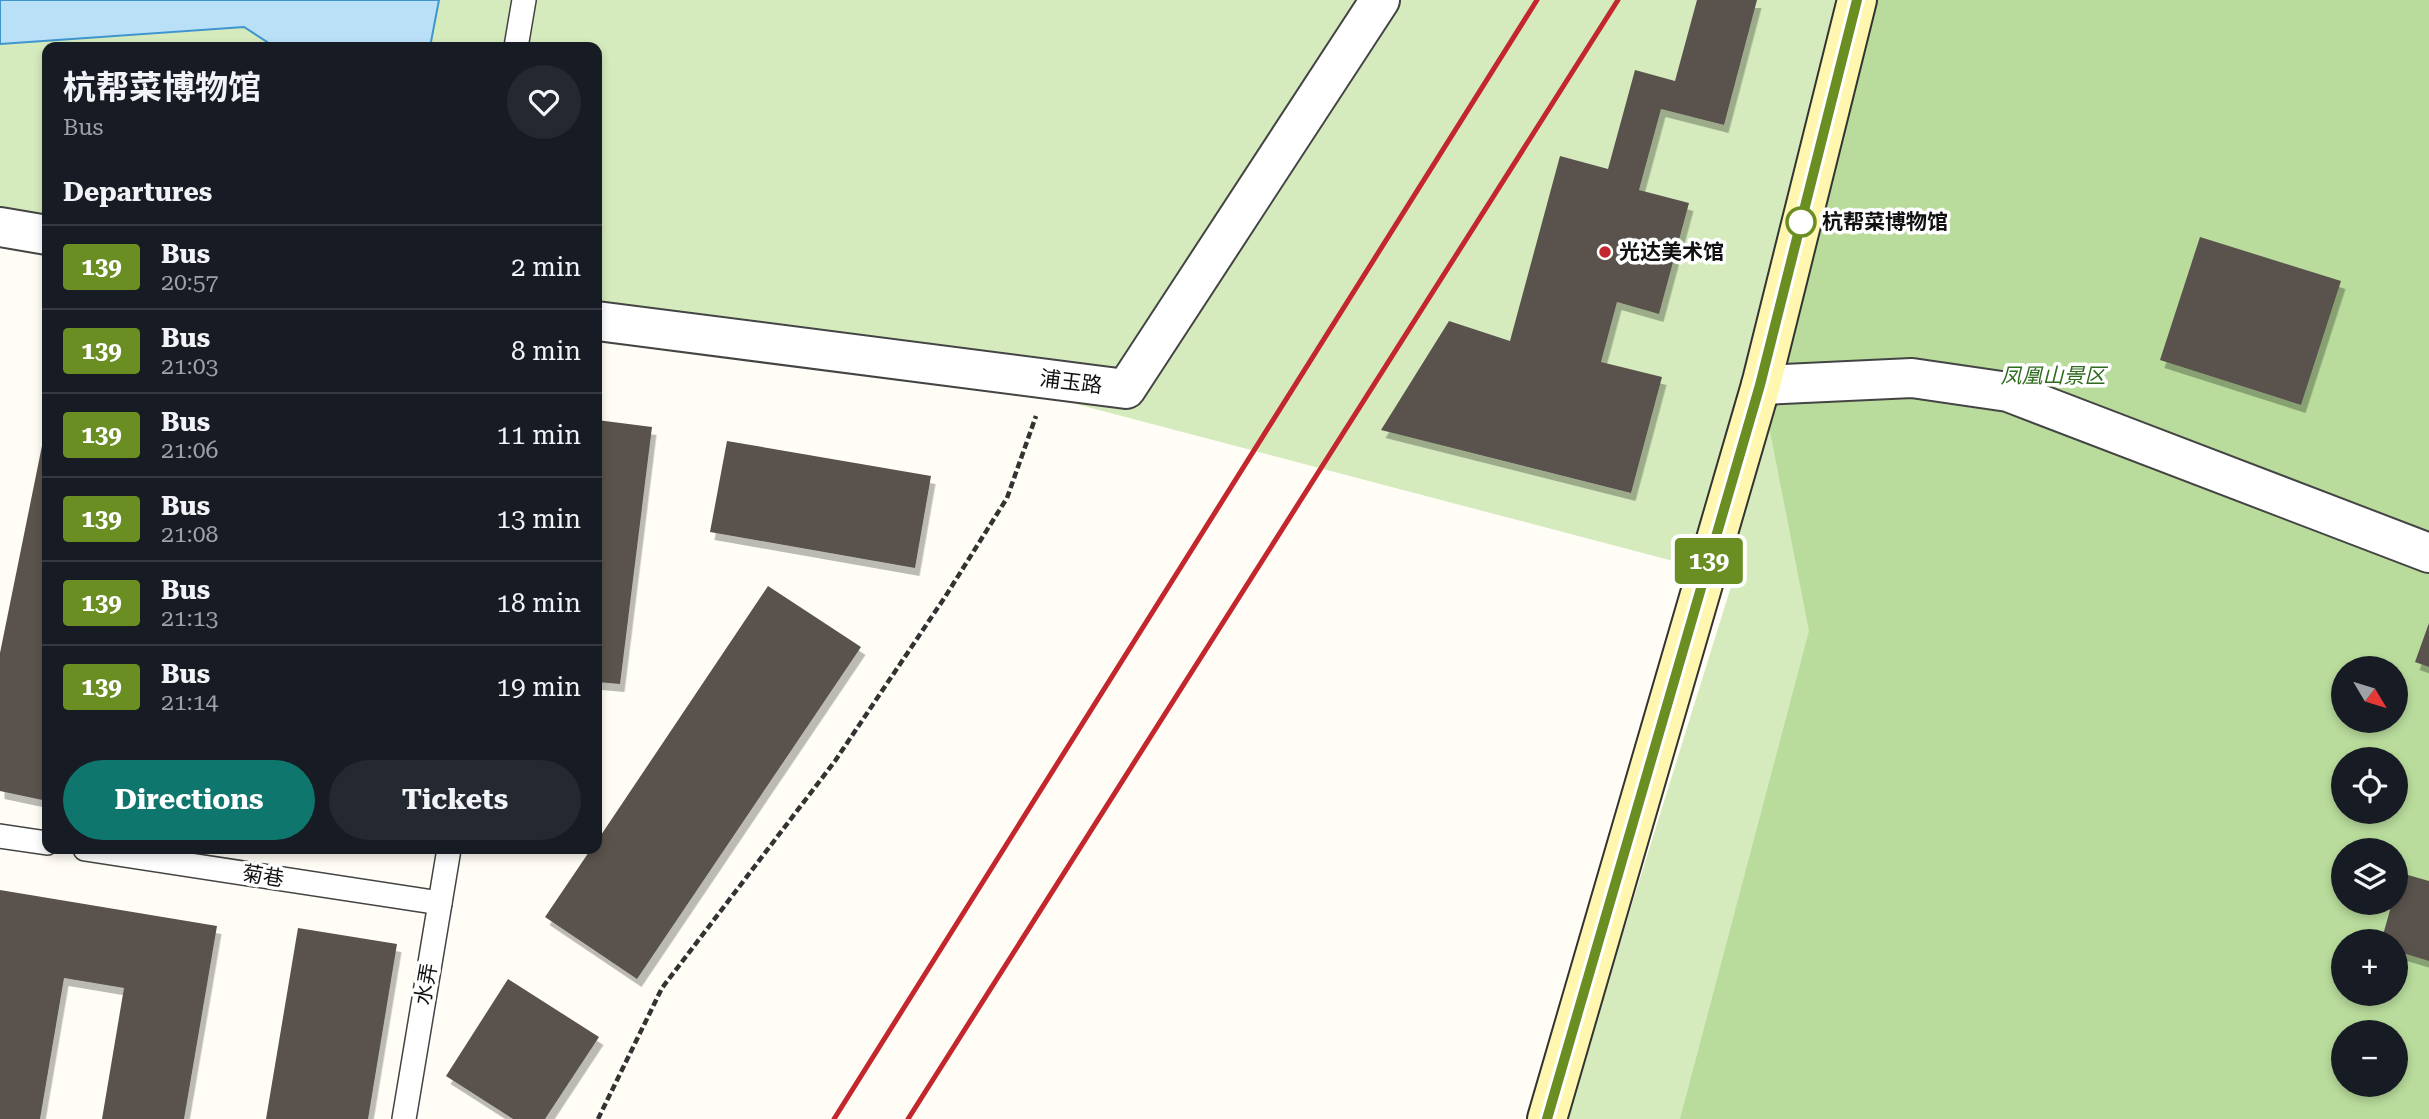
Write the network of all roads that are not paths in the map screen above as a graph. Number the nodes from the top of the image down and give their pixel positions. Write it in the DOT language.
graph roads {
  1 [pos="524,0"];
  2 [pos="1380,0"];
  3 [pos="1857,0"];
  4 [pos="517,42"];
  5 [pos="0,227"];
  6 [pos="42,234"];
  7 [pos="602,322"];
  8 [pos="1760,385"];
  9 [pos="2429,553"];
  10 [pos="0,836"];
  11 [pos="42,842"];
  12 [pos="117,854"];
  13 [pos="448,854"];
  14 [pos="440,904"];
  15 [pos="404,1119"];
  16 [pos="1547,1119"];
  1 -- 4 [label="lane"];
  2 -- 7 [label="street, 浦玉路"];
  3 -- 8 [label="street"];
  5 -- 6 [label="street"];
  8 -- 9 [label="street"];
  8 -- 16 [label="street"];
  10 -- 11 [label="lane"];
  12 -- 14 [label="lane, 菊巷"];
  13 -- 14 [label="lane, 水弄"];
  14 -- 15 [label="lane, 水弄"];
}
